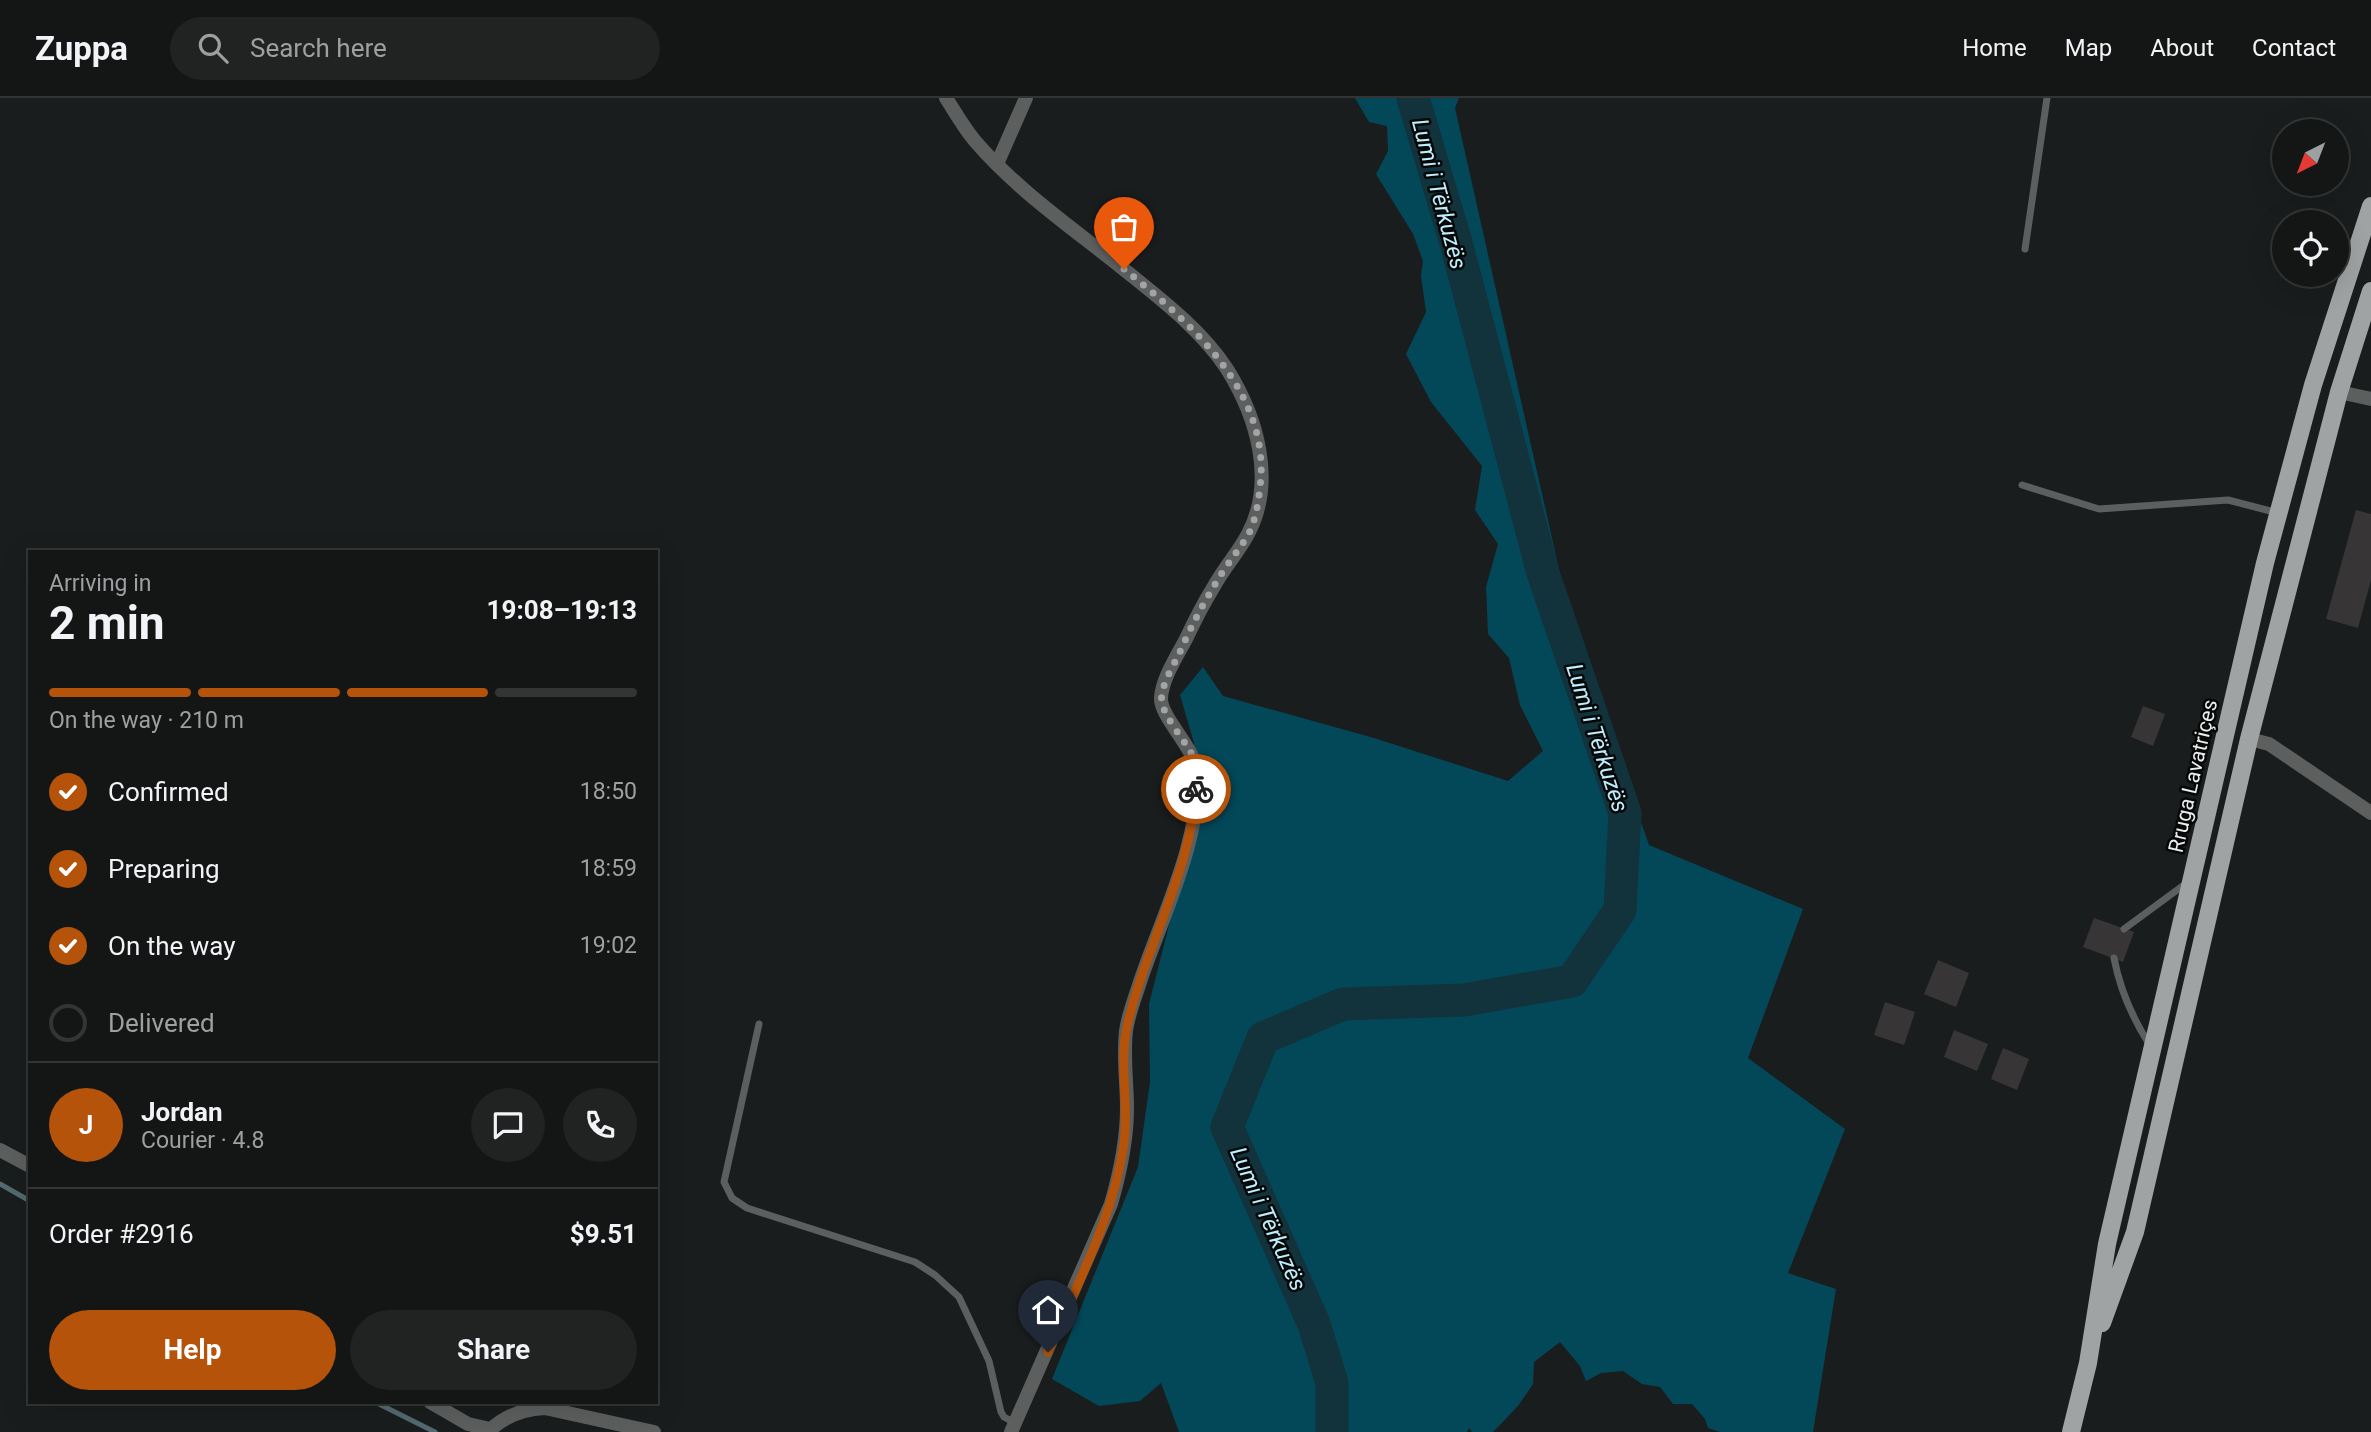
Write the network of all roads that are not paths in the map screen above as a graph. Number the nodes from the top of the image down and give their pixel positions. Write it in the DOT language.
graph roads {
  1 [pos="946,98"];
  2 [pos="1026,98"];
  3 [pos="2047,98"];
  4 [pos="998,163"];
  5 [pos="2371,206"];
  6 [pos="2025,249"];
  7 [pos="2371,291"];
  8 [pos="2339,392"];
  9 [pos="2371,399"];
  10 [pos="2022,485"];
  11 [pos="2279,514"];
  12 [pos="2249,739"];
  13 [pos="2371,813"];
  14 [pos="2192,880"];
  15 [pos="2124,929"];
  16 [pos="2114,958"];
  17 [pos="759,1024"];
  18 [pos="2153,1050"];
  19 [pos="0,1150"];
  20 [pos="28,1165"];
  21 [pos="2088,1363"];
  22 [pos="433,1404"];
  23 [pos="1013,1427"];
  24 [pos="489,1431"];
  25 [pos="654,1432"];
  26 [pos="2071,1432"];
  1 -- 4 [label="street"];
  2 -- 4 [label="street"];
  3 -- 6 [label="lane"];
  4 -- 23 [label="street"];
  5 -- 11 [label="main road, Rruga Lavatriçes"];
  7 -- 8 [label="main road, Rruga Lavatriçes"];
  8 -- 9 [label="street"];
  8 -- 12 [label="main road, Rruga Lavatriçes"];
  10 -- 11 [label="lane"];
  11 -- 14 [label="main road, Rruga Lavatriçes"];
  12 -- 13 [label="street"];
  12 -- 21 [label="main road, Rruga Lavatriçes"];
  14 -- 15 [label="lane"];
  14 -- 18 [label="main road, Rruga Lavatriçes"];
  16 -- 18 [label="lane"];
  17 -- 23 [label="lane"];
  18 -- 21 [label="main road, Rruga Lavatriçes"];
  19 -- 20 [label="street"];
  21 -- 26 [label="main road, Rruga Lavatriçes"];
  22 -- 24 [label="street"];
  24 -- 25 [label="street"];
}
